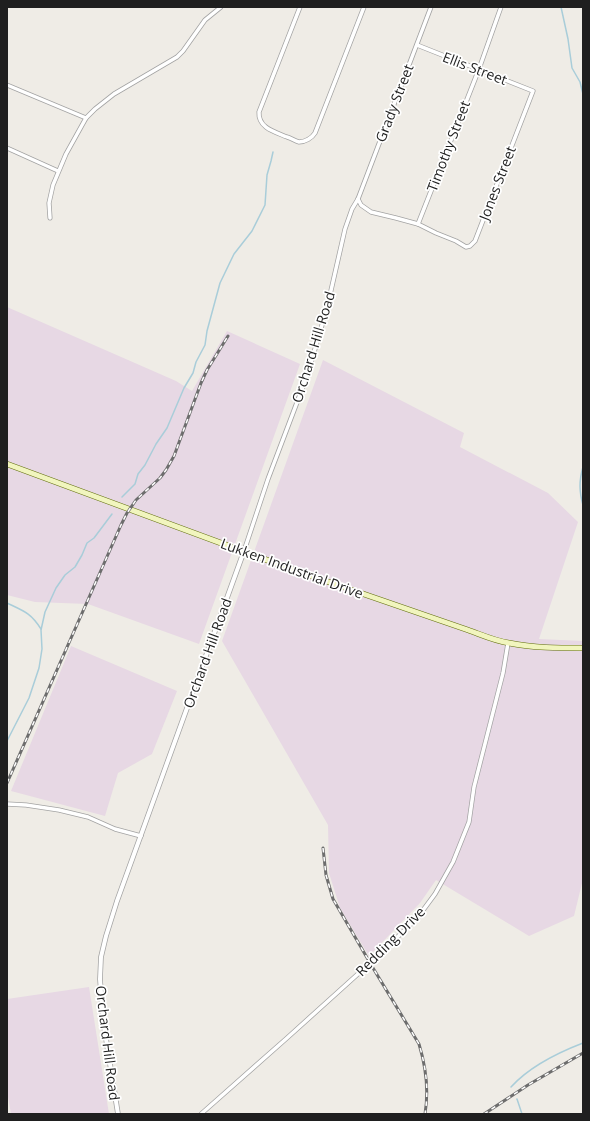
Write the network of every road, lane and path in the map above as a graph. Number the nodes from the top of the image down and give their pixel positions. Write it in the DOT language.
graph roads {
  1 [pos="221,7"];
  2 [pos="300,7"];
  3 [pos="364,7"];
  4 [pos="431,7"];
  5 [pos="501,7"];
  6 [pos="416,45"];
  7 [pos="479,68"];
  8 [pos="7,85"];
  9 [pos="533,91"];
  10 [pos="86,118"];
  11 [pos="7,148"];
  12 [pos="58,171"];
  13 [pos="358,199"];
  14 [pos="50,218"];
  15 [pos="418,224"];
  16 [pos="7,464"];
  17 [pos="244,551"];
  18 [pos="508,643"];
  19 [pos="583,648"];
  20 [pos="7,804"];
  21 [pos="141,836"];
  22 [pos="118,1114"];
  23 [pos="201,1114"];
  1 -- 10 [label="street"];
  2 -- 3 [label="street"];
  4 -- 6 [label="street, Grady Street"];
  5 -- 7 [label="street, Timothy Street"];
  6 -- 7 [label="street, Ellis Street"];
  6 -- 13 [label="street, Grady Street"];
  7 -- 9 [label="street, Ellis Street"];
  7 -- 15 [label="street, Timothy Street"];
  8 -- 10 [label="street"];
  9 -- 15 [label="street, Jones Street"];
  10 -- 12 [label="street"];
  11 -- 12 [label="street"];
  12 -- 14 [label="street"];
  13 -- 15 [label="street"];
  13 -- 17 [label="street, Orchard Hill Road"];
  16 -- 17 [label="main road, Lukken Industrial Drive"];
  17 -- 18 [label="main road, Lukken Industrial Drive"];
  17 -- 21 [label="street, Orchard Hill Road"];
  18 -- 19 [label="main road, Lukken Industrial Drive"];
  18 -- 23 [label="street, Redding Drive"];
  20 -- 21 [label="street"];
  21 -- 22 [label="street, Orchard Hill Road"];
}
